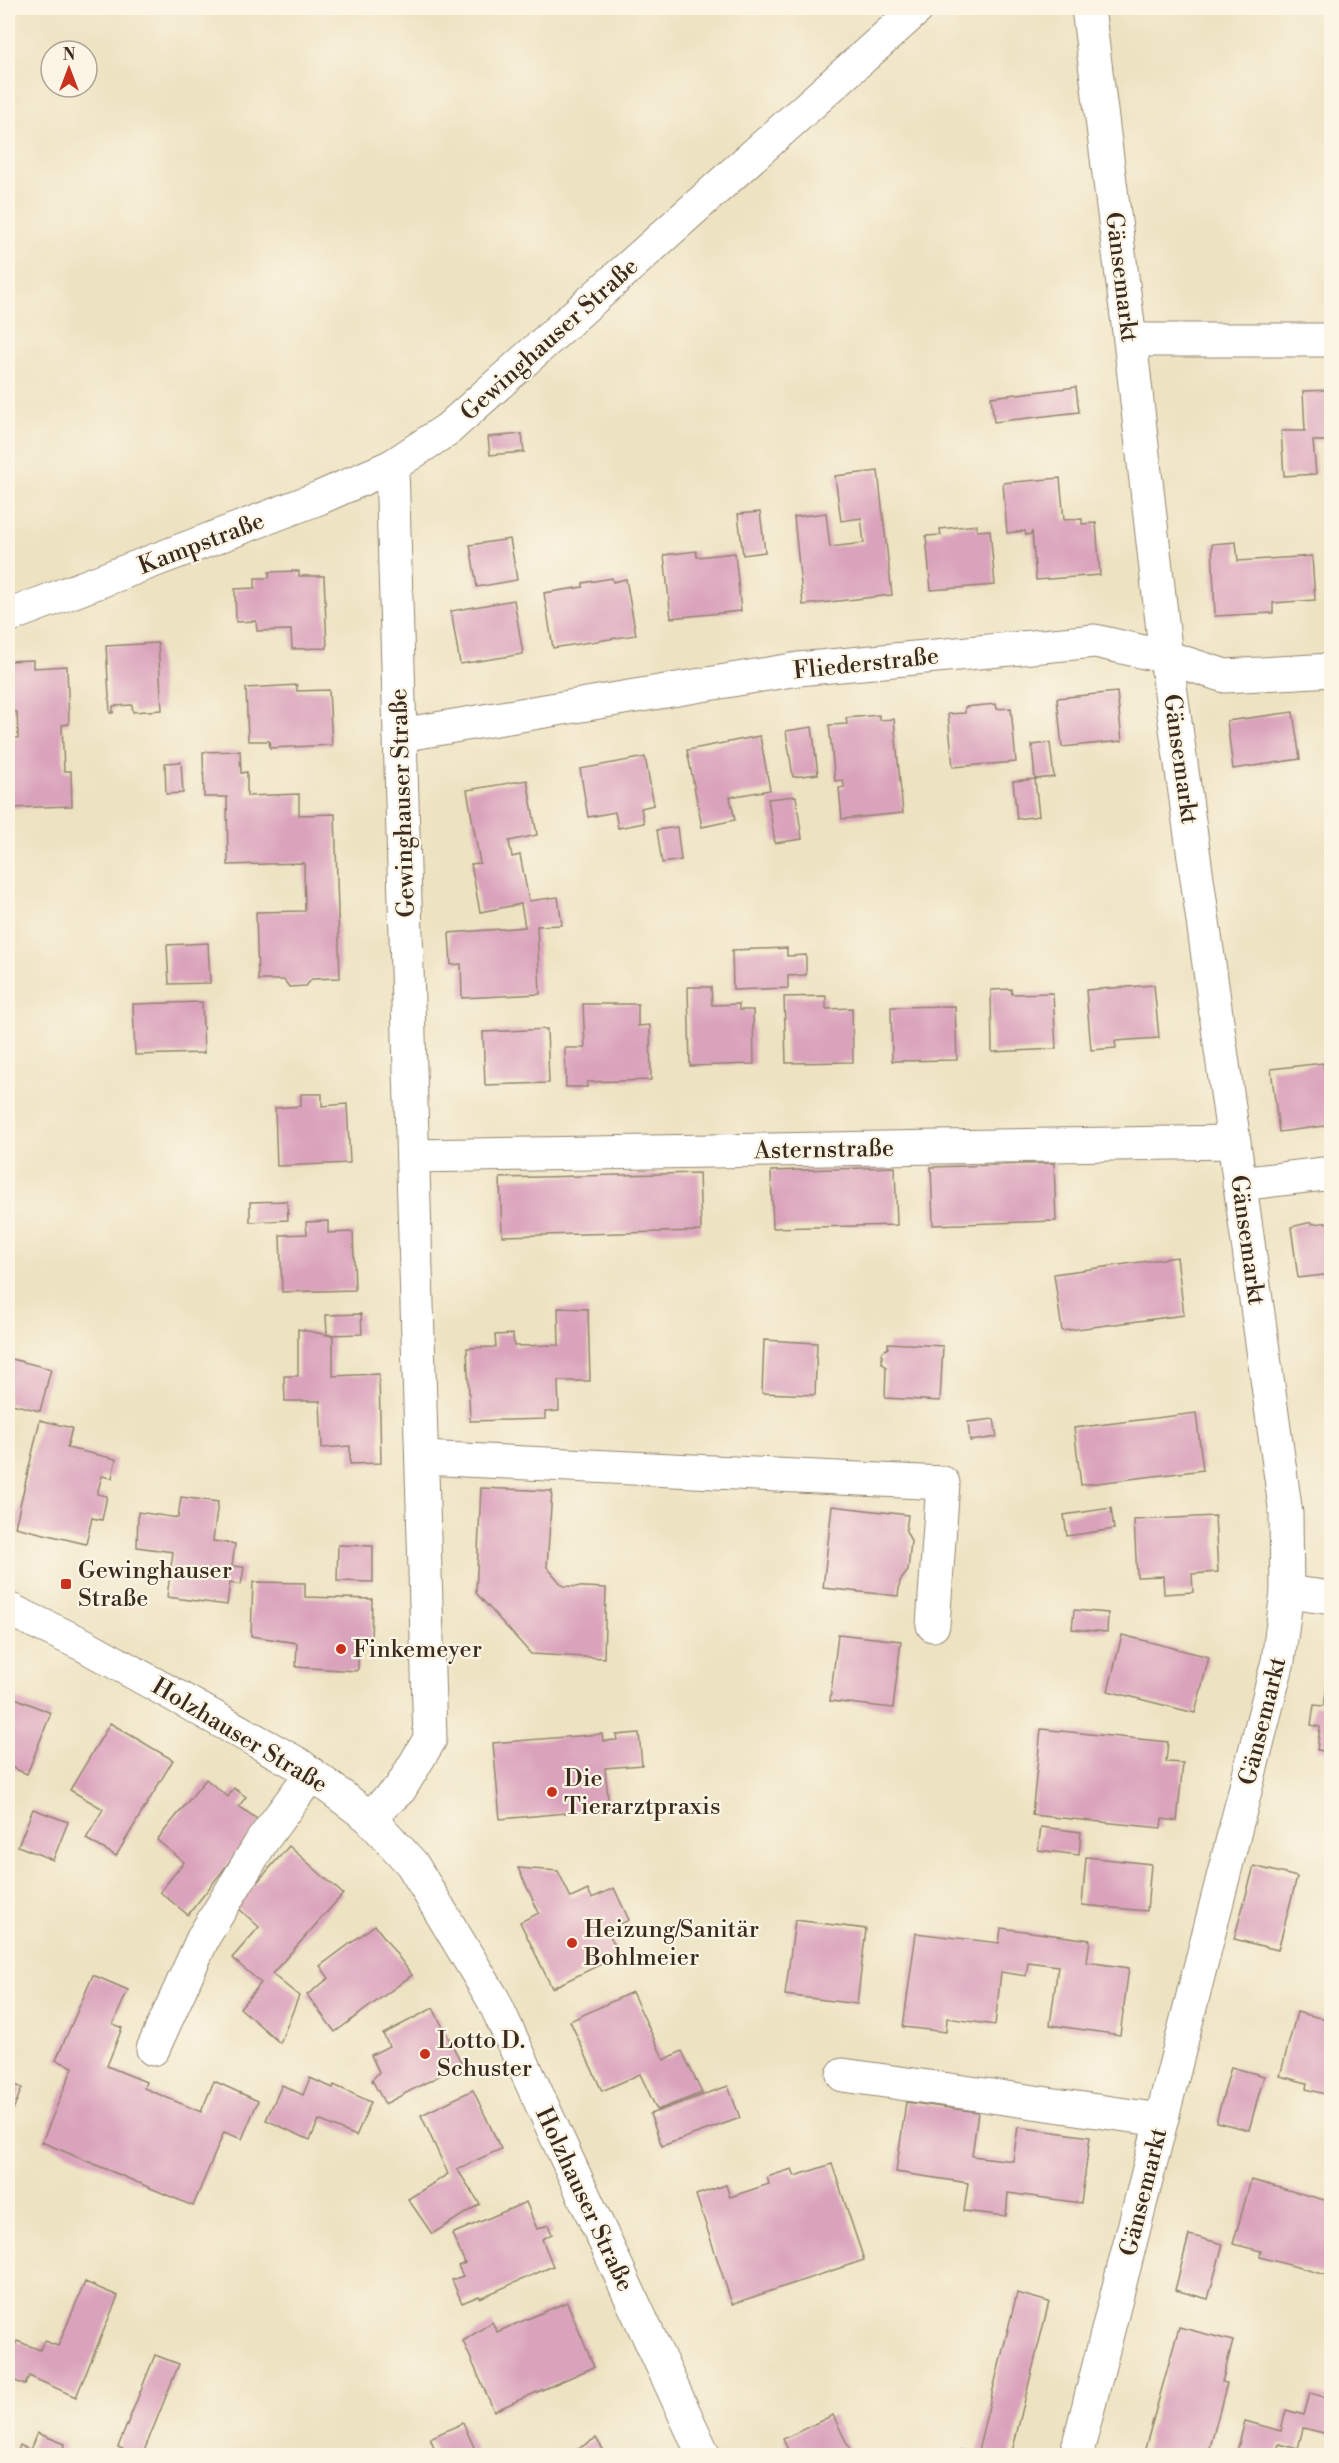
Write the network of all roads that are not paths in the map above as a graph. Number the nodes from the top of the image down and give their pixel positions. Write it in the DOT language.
graph roads {
  1 [pos="918,8"];
  2 [pos="1088,8"];
  3 [pos="1130,340"];
  4 [pos="1332,340"];
  5 [pos="392,466"];
  6 [pos="8,616"];
  7 [pos="1166,657"];
  8 [pos="1332,670"];
  9 [pos="400,735"];
  10 [pos="1234,1142"];
  11 [pos="413,1156"];
  12 [pos="1332,1173"];
  13 [pos="1239,1184"];
  14 [pos="422,1458"];
  15 [pos="1287,1592"];
  16 [pos="1332,1598"];
  17 [pos="8,1609"];
  18 [pos="933,1625"];
  19 [pos="311,1774"];
  20 [pos="369,1817"];
  21 [pos="153,2049"];
  22 [pos="843,2075"];
  23 [pos="1161,2120"];
  24 [pos="704,2456"];
  25 [pos="1077,2456"];
  1 -- 5 [label="street, Gewinghauser Straße"];
  2 -- 3 [label="street, Gänsemarkt"];
  3 -- 4 [label="street"];
  3 -- 7 [label="street, Gänsemarkt"];
  5 -- 6 [label="street, Kampstraße"];
  5 -- 9 [label="street, Gewinghauser Straße"];
  7 -- 8 [label="street, Fliederstraße"];
  7 -- 9 [label="street, Fliederstraße"];
  7 -- 10 [label="street, Gänsemarkt"];
  9 -- 11 [label="street, Gewinghauser Straße"];
  10 -- 11 [label="street, Asternstraße"];
  10 -- 13 [label="street, Gänsemarkt"];
  11 -- 14 [label="street, Gewinghauser Straße"];
  12 -- 13 [label="street"];
  13 -- 15 [label="street, Gänsemarkt"];
  14 -- 18 [label="street"];
  14 -- 20 [label="street, Gewinghauser Straße"];
  15 -- 16 [label="street"];
  15 -- 23 [label="street, Gänsemarkt"];
  17 -- 19 [label="street, Holzhauser Straße"];
  19 -- 20 [label="street, Holzhauser Straße"];
  19 -- 21 [label="street"];
  20 -- 24 [label="street, Holzhauser Straße"];
  22 -- 23 [label="street"];
  23 -- 25 [label="street, Gänsemarkt"];
}
